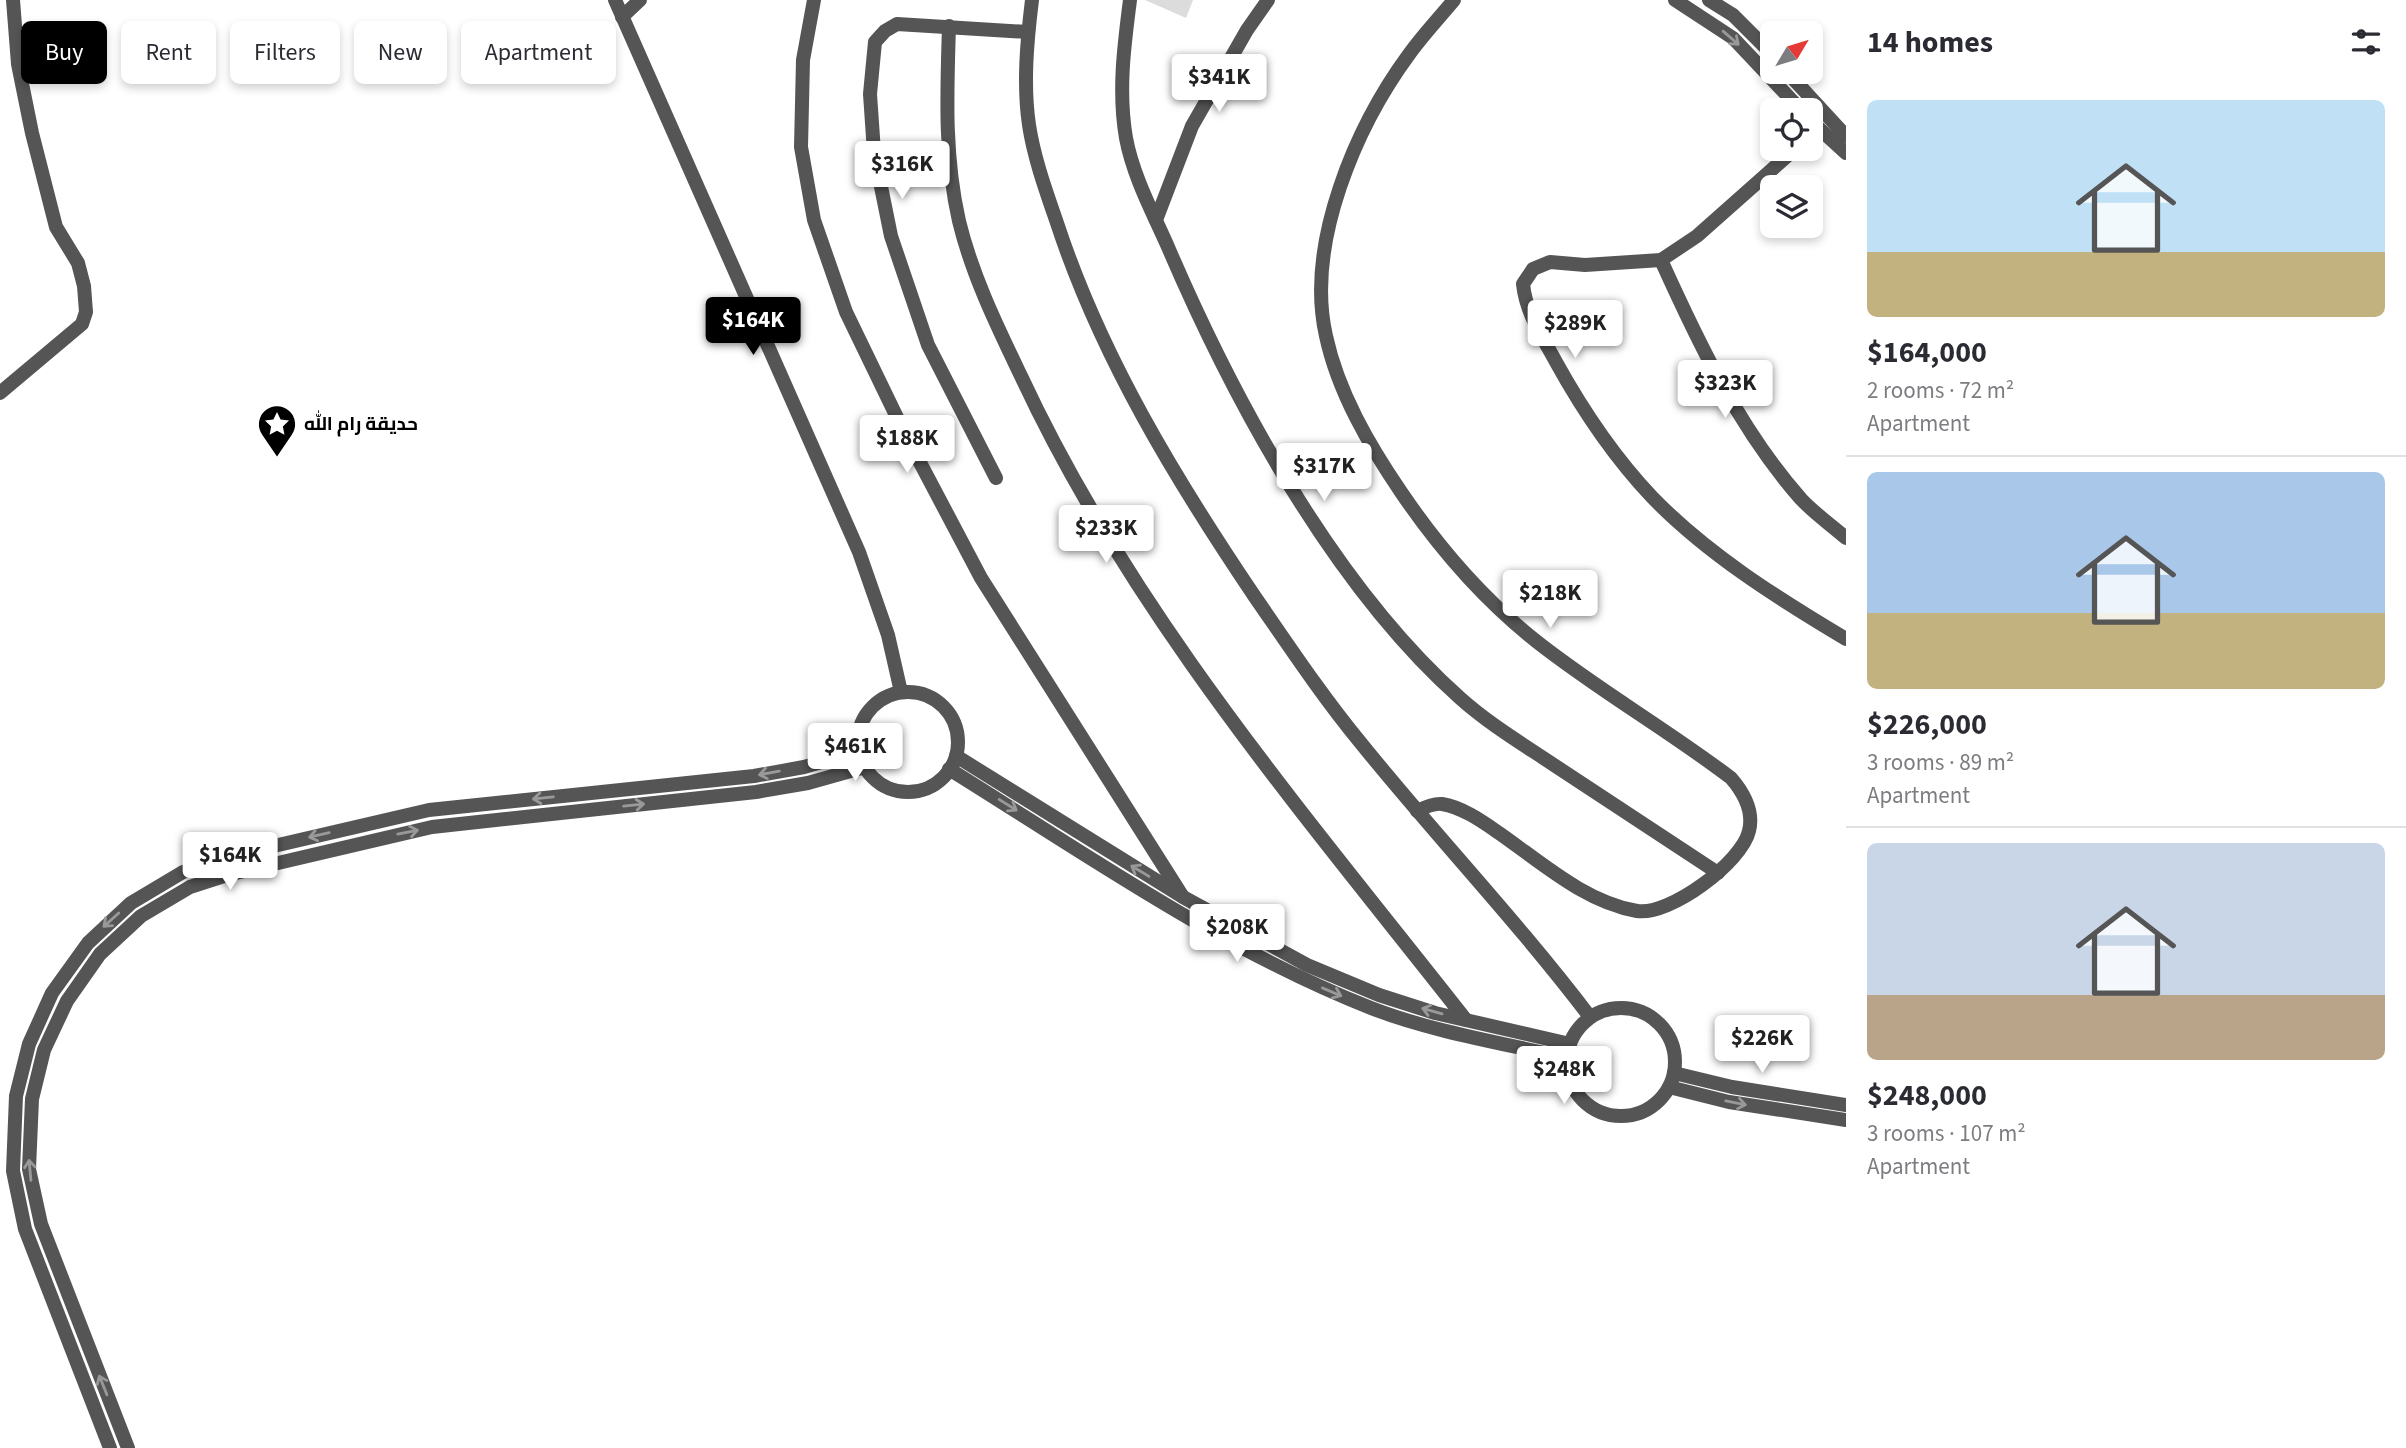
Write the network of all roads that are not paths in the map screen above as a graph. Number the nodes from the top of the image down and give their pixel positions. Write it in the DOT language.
graph roads {
  1 [pos="13,0"];
  2 [pos="615,0"];
  3 [pos="640,0"];
  4 [pos="814,0"];
  5 [pos="1032,0"];
  6 [pos="1130,0"];
  7 [pos="1268,0"];
  8 [pos="1454,0"];
  9 [pos="1675,0"];
  10 [pos="1709,0"];
  11 [pos="622,17"];
  12 [pos="949,26"];
  13 [pos="1028,32"];
  14 [pos="1760,42"];
  15 [pos="1790,98"];
  16 [pos="1823,128"];
  17 [pos="1823,131"];
  18 [pos="1846,136"];
  19 [pos="1846,153"];
  20 [pos="1781,161"];
  21 [pos="1156,220"];
  22 [pos="1661,260"];
  23 [pos="0,393"];
  24 [pos="996,478"];
  25 [pos="1846,538"];
  26 [pos="1846,639"];
  27 [pos="901,692"];
  28 [pos="859,751"];
  29 [pos="953,763"];
  30 [pos="865,767"];
  31 [pos="1417,811"];
  32 [pos="1718,873"];
  33 [pos="1183,897"];
  34 [pos="1590,1017"];
  35 [pos="1466,1020"];
  36 [pos="1568,1051"];
  37 [pos="1674,1073"];
  38 [pos="1669,1087"];
  39 [pos="1846,1105"];
  40 [pos="1846,1120"];
  41 [pos="110,1448"];
  42 [pos="128,1448"];
  1 -- 23 [label="street"];
  2 -- 11 [label="street"];
  3 -- 11 [label="street"];
  4 -- 33 [label="street"];
  5 -- 13 [label="street"];
  6 -- 21 [label="street"];
  7 -- 21 [label="street"];
  8 -- 32 [label="street"];
  9 -- 15 [label="street, one-way"];
  10 -- 14 [label="street"];
  11 -- 27 [label="street"];
  12 -- 13 [label="street"];
  12 -- 24 [label="street"];
  12 -- 35 [label="street"];
  13 -- 31 [label="street"];
  16 -- 18 [label="street"];
  17 -- 19 [label="street"];
  20 -- 22 [label="street"];
  21 -- 32 [label="street"];
  22 -- 25 [label="street"];
  22 -- 26 [label="street"];
  27 -- 28 [label="street"];
  27 -- 29 [label="street"];
  28 -- 30 [label="street"];
  28 -- 41 [label="street, one-way"];
  29 -- 30 [label="street"];
  33 -- 29 [label="street, one-way"];
  29 -- 36 [label="street, one-way"];
  42 -- 30 [label="street, one-way"];
  31 -- 32 [label="street"];
  31 -- 34 [label="street"];
  35 -- 33 [label="street, one-way"];
  34 -- 36 [label="street"];
  34 -- 37 [label="street"];
  35 -- 36 [label="street"];
  36 -- 38 [label="street"];
  37 -- 38 [label="street"];
  37 -- 39 [label="street"];
  38 -- 40 [label="street, one-way"];
}
